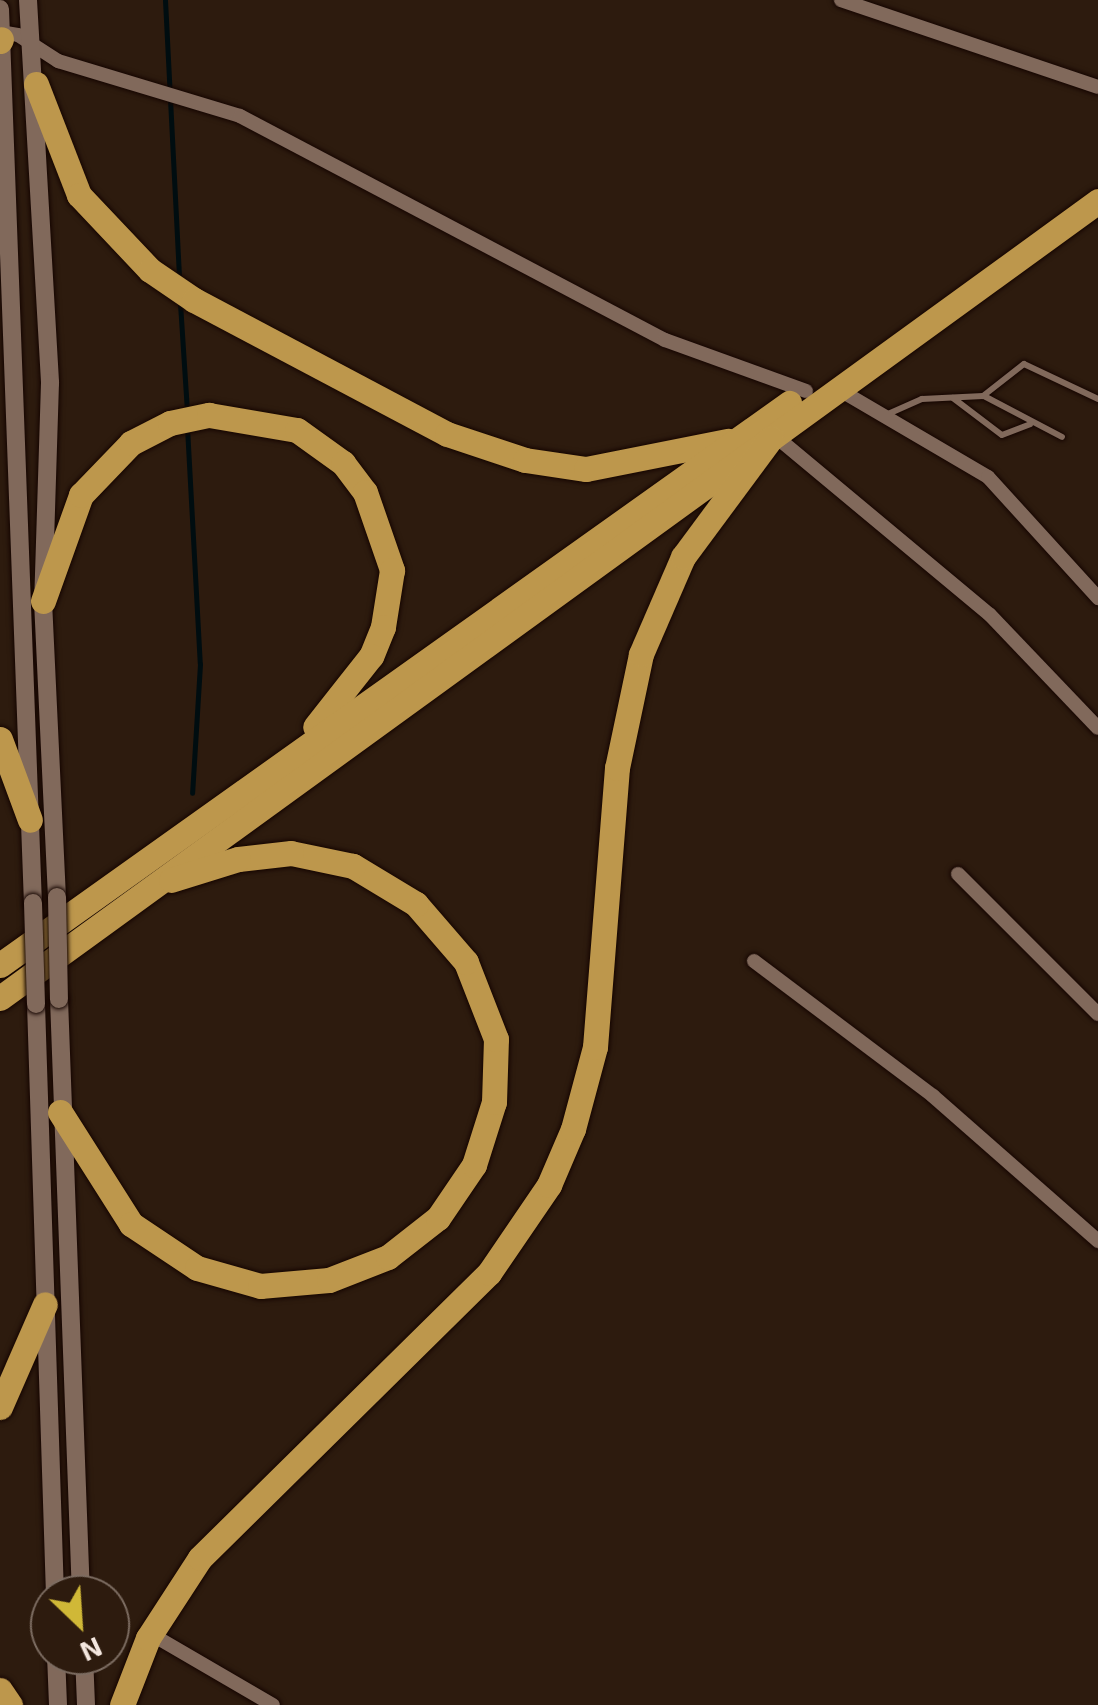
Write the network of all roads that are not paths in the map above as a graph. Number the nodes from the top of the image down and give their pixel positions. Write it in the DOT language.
graph roads {
  1 [pos="28,0"];
  2 [pos="841,0"];
  3 [pos="0,9"];
  4 [pos="0,36"];
  5 [pos="31,44"];
  6 [pos="36,84"];
  7 [pos="1098,87"];
  8 [pos="1098,182"];
  9 [pos="1098,200"];
  10 [pos="838,388"];
  11 [pos="806,391"];
  12 [pos="983,396"];
  13 [pos="953,398"];
  14 [pos="1098,399"];
  15 [pos="886,415"];
  16 [pos="1030,424"];
  17 [pos="773,437"];
  18 [pos="1062,437"];
  19 [pos="738,440"];
  20 [pos="1098,598"];
  21 [pos="43,601"];
  22 [pos="1098,728"];
  23 [pos="0,739"];
  24 [pos="289,757"];
  25 [pos="30,820"];
  26 [pos="958,874"];
  27 [pos="143,890"];
  28 [pos="754,961"];
  29 [pos="0,965"];
  30 [pos="0,998"];
  31 [pos="1098,1014"];
  32 [pos="60,1112"];
  33 [pos="1098,1241"];
  34 [pos="46,1304"];
  35 [pos="0,1407"];
  36 [pos="53,1575"];
  37 [pos="80,1575"];
  38 [pos="151,1634"];
  39 [pos="57,1675"];
  40 [pos="85,1675"];
  41 [pos="0,1690"];
  42 [pos="10,1705"];
  43 [pos="58,1705"];
  44 [pos="86,1705"];
  45 [pos="122,1705"];
  46 [pos="273,1705"];
  1 -- 5 [label="main road"];
  2 -- 7 [label="street"];
  3 -- 4 [label="main road"];
  4 -- 5 [label="street"];
  4 -- 25 [label="main road"];
  5 -- 6 [label="main road"];
  5 -- 11 [label="street"];
  6 -- 19 [label="highway"];
  6 -- 21 [label="main road"];
  8 -- 11 [label="highway"];
  9 -- 10 [label="highway"];
  10 -- 15 [label="street"];
  10 -- 17 [label="highway"];
  11 -- 19 [label="highway"];
  12 -- 13 [label="lane"];
  12 -- 14 [label="lane"];
  12 -- 16 [label="lane"];
  13 -- 15 [label="lane"];
  13 -- 16 [label="lane"];
  15 -- 20 [label="street"];
  16 -- 18 [label="lane"];
  17 -- 22 [label="street"];
  17 -- 27 [label="highway"];
  17 -- 38 [label="highway"];
  19 -- 24 [label="highway"];
  21 -- 24 [label="highway"];
  21 -- 32 [label="main road, bridge"];
  23 -- 25 [label="highway"];
  24 -- 29 [label="highway"];
  25 -- 34 [label="main road, bridge"];
  26 -- 31 [label="street"];
  27 -- 30 [label="highway"];
  27 -- 32 [label="highway"];
  28 -- 33 [label="street"];
  32 -- 37 [label="main road"];
  34 -- 35 [label="highway"];
  34 -- 36 [label="main road"];
  38 -- 45 [label="highway"];
  38 -- 46 [label="street"];
  39 -- 43 [label="main road"];
  40 -- 44 [label="main road"];
  41 -- 42 [label="highway"];
}
